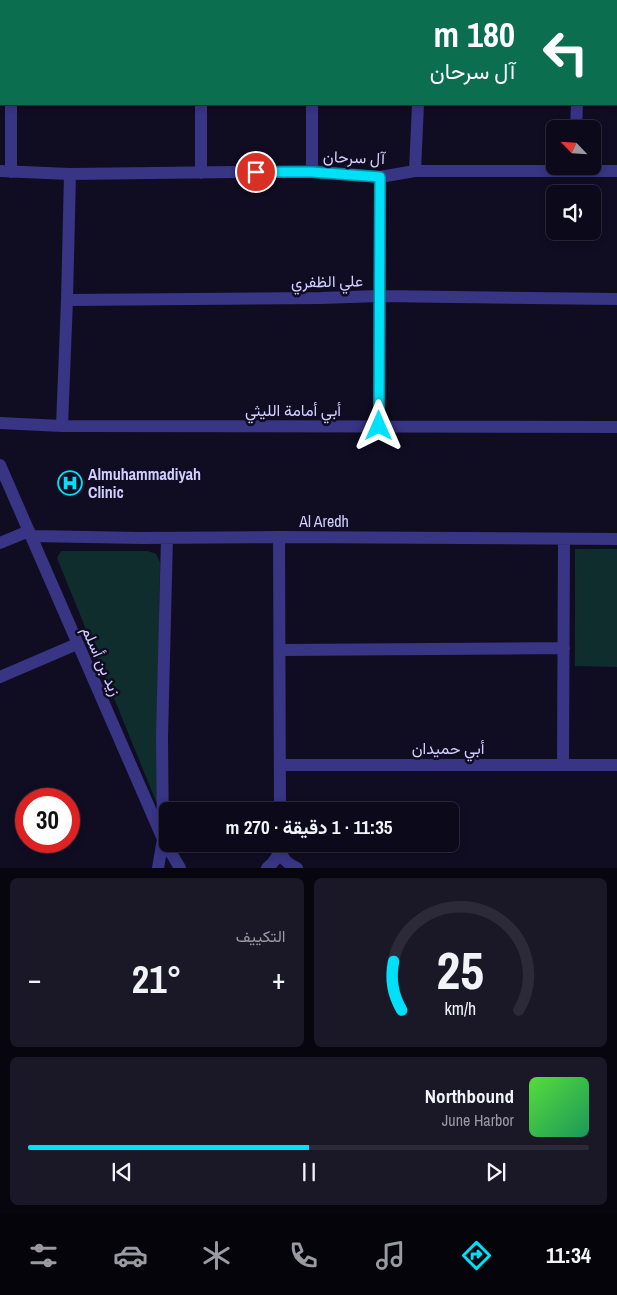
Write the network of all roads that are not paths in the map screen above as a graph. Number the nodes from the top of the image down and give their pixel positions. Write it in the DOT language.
graph roads {
  1 [pos="11,105"];
  2 [pos="201,105"];
  3 [pos="312,105"];
  4 [pos="418,105"];
  5 [pos="576,105"];
  6 [pos="576,120"];
  7 [pos="546,169"];
  8 [pos="601,170"];
  9 [pos="415,171"];
  10 [pos="617,171"];
  11 [pos="6,172"];
  12 [pos="312,172"];
  13 [pos="201,173"];
  14 [pos="70,174"];
  15 [pos="380,177"];
  16 [pos="379,296"];
  17 [pos="617,299"];
  18 [pos="67,300"];
  19 [pos="0,423"];
  20 [pos="62,426"];
  21 [pos="379,426"];
  22 [pos="617,427"];
  23 [pos="0,465"];
  24 [pos="30,534"];
  25 [pos="279,536"];
  26 [pos="167,538"];
  27 [pos="564,539"];
  28 [pos="617,539"];
  29 [pos="0,543"];
  30 [pos="77,644"];
  31 [pos="564,648"];
  32 [pos="280,650"];
  33 [pos="0,676"];
  34 [pos="563,764"];
  35 [pos="280,765"];
  36 [pos="617,765"];
  37 [pos="163,802"];
  38 [pos="280,802"];
  39 [pos="159,830"];
  40 [pos="161,852"];
  41 [pos="171,852"];
  42 [pos="279,852"];
  43 [pos="281,852"];
  44 [pos="158,868"];
  45 [pos="180,868"];
  46 [pos="267,868"];
  47 [pos="297,868"];
  1 -- 11 [label="street"];
  2 -- 13 [label="street"];
  3 -- 12 [label="street"];
  4 -- 9 [label="street"];
  5 -- 6 [label="street"];
  7 -- 9 [label="street, آل سرحان"];
  8 -- 10 [label="street, آل سرحان"];
  9 -- 15 [label="street, آل سرحان"];
  11 -- 14 [label="street, آل سرحان"];
  12 -- 13 [label="street, آل سرحان"];
  12 -- 15 [label="street, آل سرحان"];
  13 -- 14 [label="street, آل سرحان"];
  14 -- 18 [label="street"];
  15 -- 16 [label="street"];
  16 -- 17 [label="street, علي الظفري"];
  16 -- 18 [label="street, علي الظفري"];
  16 -- 21 [label="street"];
  18 -- 20 [label="street"];
  19 -- 20 [label="street, أبي أمامة الليثي"];
  20 -- 21 [label="street, أبي أمامة الليثي"];
  21 -- 22 [label="street, أبي أمامة الليثي"];
  23 -- 24 [label="street, زيد بن أسلم"];
  24 -- 26 [label="street, Al Aredh"];
  24 -- 29 [label="street"];
  24 -- 30 [label="street, زيد بن أسلم"];
  25 -- 26 [label="street, Al Aredh"];
  25 -- 27 [label="street, Al Aredh"];
  25 -- 32 [label="street"];
  26 -- 37 [label="street"];
  27 -- 28 [label="street, Al Aredh"];
  27 -- 31 [label="street"];
  30 -- 33 [label="street"];
  30 -- 39 [label="street, زيد بن أسلم"];
  31 -- 32 [label="street"];
  31 -- 34 [label="street"];
  32 -- 35 [label="street"];
  34 -- 35 [label="street, أبي حميدان"];
  34 -- 36 [label="street, أبي حميدان"];
  35 -- 38 [label="street"];
  40 -- 44 [label="street"];
  41 -- 45 [label="street, زيد بن أسلم"];
  42 -- 46 [label="street"];
  43 -- 47 [label="street"];
}
